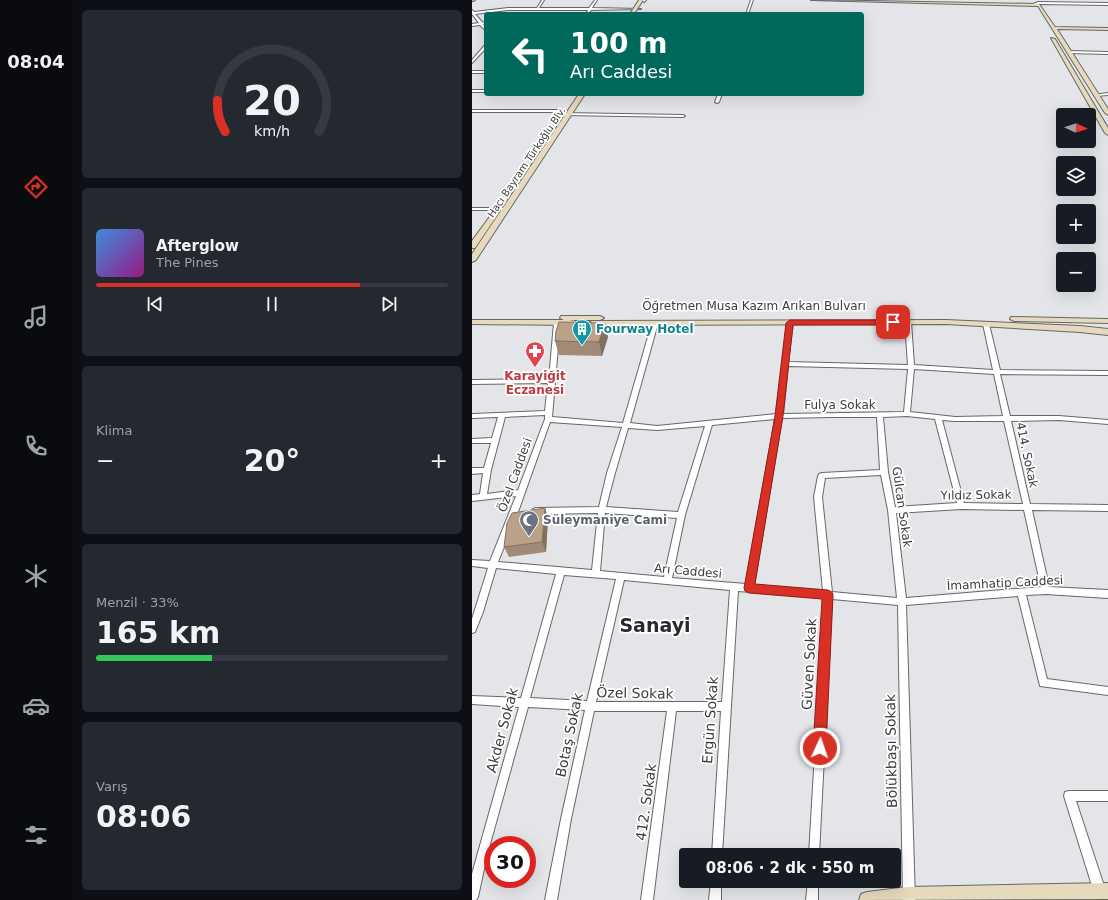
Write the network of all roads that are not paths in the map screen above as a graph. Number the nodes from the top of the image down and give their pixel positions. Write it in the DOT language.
graph roads {
  1 [pos="543,0"];
  2 [pos="596,0"];
  3 [pos="644,0"];
  4 [pos="752,0"];
  5 [pos="813,0"];
  6 [pos="1038,3"];
  7 [pos="1108,4"];
  8 [pos="1032,5"];
  9 [pos="538,8"];
  10 [pos="591,9"];
  11 [pos="638,9"];
  12 [pos="473,12"];
  13 [pos="589,12"];
  14 [pos="634,12"];
  15 [pos="637,12"];
  16 [pos="748,12"];
  17 [pos="484,22"];
  18 [pos="481,23"];
  19 [pos="472,25"];
  20 [pos="484,27"];
  21 [pos="1054,28"];
  22 [pos="1108,29"];
  23 [pos="1048,30"];
  24 [pos="1051,36"];
  25 [pos="484,48"];
  26 [pos="472,52"];
  27 [pos="1069,52"];
  28 [pos="480,53"];
  29 [pos="1108,53"];
  30 [pos="484,54"];
  31 [pos="472,62"];
  32 [pos="472,72"];
  33 [pos="484,72"];
  34 [pos="472,91"];
  35 [pos="484,91"];
  36 [pos="1108,94"];
  37 [pos="1096,95"];
  38 [pos="575,96"];
  39 [pos="580,96"];
  40 [pos="719,96"];
  41 [pos="717,102"];
  42 [pos="472,111"];
  43 [pos="566,113"];
  44 [pos="1108,113"];
  45 [pos="683,116"];
  46 [pos="1107,129"];
  47 [pos="472,208"];
  48 [pos="498,209"];
  49 [pos="506,210"];
  50 [pos="472,246"];
  51 [pos="472,260"];
  52 [pos="472,317"];
  53 [pos="557,320"];
  54 [pos="908,320"];
  55 [pos="1108,321"];
  56 [pos="472,322"];
  57 [pos="655,323"];
  58 [pos="790,323"];
  59 [pos="986,324"];
  60 [pos="1108,332"];
  61 [pos="786,364"];
  62 [pos="911,367"];
  63 [pos="997,372"];
  64 [pos="1108,373"];
  65 [pos="551,381"];
  66 [pos="472,382"];
  67 [pos="502,414"];
  68 [pos="907,414"];
  69 [pos="880,415"];
  70 [pos="472,416"];
  71 [pos="548,416"];
  72 [pos="779,416"];
  73 [pos="938,418"];
  74 [pos="1008,418"];
  75 [pos="1108,422"];
  76 [pos="709,424"];
  77 [pos="626,425"];
  78 [pos="495,440"];
  79 [pos="472,441"];
  80 [pos="487,470"];
  81 [pos="472,471"];
  82 [pos="884,472"];
  83 [pos="521,493"];
  84 [pos="483,497"];
  85 [pos="472,498"];
  86 [pos="961,506"];
  87 [pos="1026,506"];
  88 [pos="1108,508"];
  89 [pos="602,510"];
  90 [pos="892,510"];
  91 [pos="522,512"];
  92 [pos="681,515"];
  93 [pos="472,563"];
  94 [pos="493,564"];
  95 [pos="561,571"];
  96 [pos="596,574"];
  97 [pos="620,578"];
  98 [pos="667,580"];
  99 [pos="734,587"];
  100 [pos="749,588"];
  101 [pos="1046,590"];
  102 [pos="1021,593"];
  103 [pos="1108,594"];
  104 [pos="828,595"];
  105 [pos="902,602"];
  106 [pos="475,612"];
  107 [pos="472,629"];
  108 [pos="1108,691"];
  109 [pos="472,700"];
  110 [pos="524,702"];
  111 [pos="590,706"];
  112 [pos="726,707"];
  113 [pos="672,708"];
  114 [pos="1108,796"];
  115 [pos="717,848"];
  116 [pos="814,848"];
  117 [pos="716,888"];
  118 [pos="813,888"];
  119 [pos="1104,892"];
  120 [pos="472,896"];
  121 [pos="909,897"];
  122 [pos="551,900"];
  123 [pos="647,900"];
  124 [pos="715,900"];
  125 [pos="812,900"];
  126 [pos="867,900"];
  1 -- 9 [label="street"];
  2 -- 10 [label="street"];
  3 -- 11 [label="street"];
  4 -- 16 [label="street"];
  5 -- 8 [label="street"];
  6 -- 7 [label="street"];
  6 -- 8 [label="street"];
  6 -- 21 [label="street"];
  8 -- 23 [label="street"];
  9 -- 10 [label="street"];
  9 -- 12 [label="street"];
  10 -- 11 [label="street"];
  10 -- 13 [label="street"];
  11 -- 14 [label="street"];
  11 -- 15 [label="street"];
  12 -- 18 [label="street"];
  17 -- 18 [label="street"];
  18 -- 19 [label="street"];
  18 -- 20 [label="street"];
  21 -- 22 [label="street"];
  21 -- 27 [label="street"];
  24 -- 46 [label="street"];
  25 -- 28 [label="street"];
  26 -- 28 [label="street"];
  27 -- 29 [label="street"];
  27 -- 37 [label="street"];
  28 -- 30 [label="street"];
  28 -- 31 [label="street"];
  32 -- 33 [label="street"];
  34 -- 35 [label="street"];
  36 -- 37 [label="street"];
  37 -- 44 [label="street"];
  38 -- 43 [label="street, Hacı Bayram Türkoğlu Blv."];
  39 -- 43 [label="street, Hacı Bayram Türkoğlu Blv."];
  40 -- 41 [label="street"];
  42 -- 43 [label="street"];
  43 -- 45 [label="street"];
  43 -- 48 [label="street, Hacı Bayram Türkoğlu Blv."];
  43 -- 49 [label="street, Hacı Bayram Türkoğlu Blv."];
  47 -- 48 [label="street"];
  48 -- 49 [label="street"];
  48 -- 50 [label="street, Hacı Bayram Türkoğlu Blv."];
  49 -- 51 [label="street, Hacı Bayram Türkoğlu Blv."];
  52 -- 53 [label="street, Öğretmen Musa Kazım Arıkan Bulvarı"];
  53 -- 54 [label="street, Öğretmen Musa Kazım Arıkan Bulvarı"];
  53 -- 56 [label="street, Öğretmen Musa Kazım Arıkan Bulvarı"];
  53 -- 57 [label="street, Öğretmen Musa Kazım Arıkan Bulvarı"];
  53 -- 65 [label="street, Özel Caddesi"];
  54 -- 55 [label="street, Öğretmen Musa Kazım Arıkan Bulvarı"];
  54 -- 58 [label="street, Öğretmen Musa Kazım Arıkan Bulvarı"];
  54 -- 59 [label="street, Öğretmen Musa Kazım Arıkan Bulvarı"];
  54 -- 62 [label="street"];
  57 -- 58 [label="street, Öğretmen Musa Kazım Arıkan Bulvarı"];
  57 -- 77 [label="street"];
  58 -- 61 [label="street"];
  59 -- 60 [label="street, Öğretmen Musa Kazım Arıkan Bulvarı"];
  59 -- 63 [label="street, 414. Sokak"];
  61 -- 62 [label="street"];
  61 -- 72 [label="street"];
  62 -- 63 [label="street"];
  62 -- 68 [label="street"];
  63 -- 64 [label="street"];
  63 -- 74 [label="street, 414. Sokak"];
  65 -- 66 [label="street"];
  65 -- 71 [label="street, Özel Caddesi"];
  67 -- 70 [label="street, Fulya Sokak"];
  67 -- 71 [label="street, Fulya Sokak"];
  67 -- 78 [label="street"];
  68 -- 69 [label="street, Fulya Sokak"];
  68 -- 73 [label="street, Fulya Sokak"];
  69 -- 72 [label="street, Fulya Sokak"];
  69 -- 82 [label="street, Gülcan Sokak"];
  71 -- 77 [label="street, Fulya Sokak"];
  71 -- 83 [label="street, Özel Caddesi"];
  72 -- 76 [label="street, Fulya Sokak"];
  72 -- 100 [label="street"];
  73 -- 74 [label="street, Fulya Sokak"];
  73 -- 86 [label="street"];
  74 -- 75 [label="street, Fulya Sokak"];
  74 -- 87 [label="street, 414. Sokak"];
  76 -- 77 [label="street, Fulya Sokak"];
  76 -- 92 [label="street"];
  77 -- 89 [label="street"];
  78 -- 79 [label="street"];
  78 -- 80 [label="street"];
  80 -- 81 [label="street"];
  80 -- 84 [label="street"];
  82 -- 90 [label="street, Gülcan Sokak"];
  82 -- 104 [label="street, Güven Sokak"];
  83 -- 84 [label="street"];
  83 -- 91 [label="street, Özel Caddesi"];
  84 -- 85 [label="street"];
  86 -- 87 [label="street, Yıldız Sokak"];
  86 -- 90 [label="street, Yıldız Sokak"];
  87 -- 88 [label="street, Yıldız Sokak"];
  87 -- 101 [label="street, 414. Sokak"];
  89 -- 91 [label="street"];
  89 -- 92 [label="street"];
  89 -- 96 [label="street"];
  90 -- 105 [label="street, Gülcan Sokak"];
  91 -- 94 [label="street, Özel Caddesi"];
  92 -- 98 [label="street"];
  93 -- 94 [label="street, Arı Caddesi"];
  94 -- 95 [label="street, Arı Caddesi"];
  94 -- 106 [label="street, Özel Caddesi"];
  95 -- 96 [label="street, Arı Caddesi"];
  95 -- 110 [label="street, Akder Sokak"];
  96 -- 97 [label="street, Arı Caddesi"];
  97 -- 98 [label="street, Arı Caddesi"];
  97 -- 111 [label="street, Botaş Sokak"];
  98 -- 99 [label="street, Arı Caddesi"];
  99 -- 100 [label="street, Arı Caddesi"];
  99 -- 112 [label="street, Ergün Sokak"];
  100 -- 104 [label="street, Arı Caddesi"];
  101 -- 102 [label="street, İmamhatip Caddesi"];
  101 -- 103 [label="street, İmamhatip Caddesi"];
  102 -- 105 [label="street, İmamhatip Caddesi"];
  102 -- 108 [label="street"];
  104 -- 105 [label="street, Arı Caddesi"];
  104 -- 116 [label="street, Güven Sokak"];
  105 -- 121 [label="street, Bölükbaşı Sokak"];
  106 -- 107 [label="street, Özel Caddesi"];
  109 -- 110 [label="street, Özel Sokak"];
  110 -- 111 [label="street, Özel Sokak"];
  110 -- 120 [label="street, Akder Sokak"];
  111 -- 113 [label="street, Özel Sokak"];
  111 -- 122 [label="street, Botaş Sokak"];
  112 -- 113 [label="street, Özel Sokak"];
  112 -- 115 [label="street, Ergün Sokak"];
  113 -- 123 [label="street, 412. Sokak"];
  114 -- 119 [label="street"];
  117 -- 124 [label="street"];
  118 -- 125 [label="street"];
  119 -- 121 [label="street"];
  121 -- 126 [label="street"];
}
